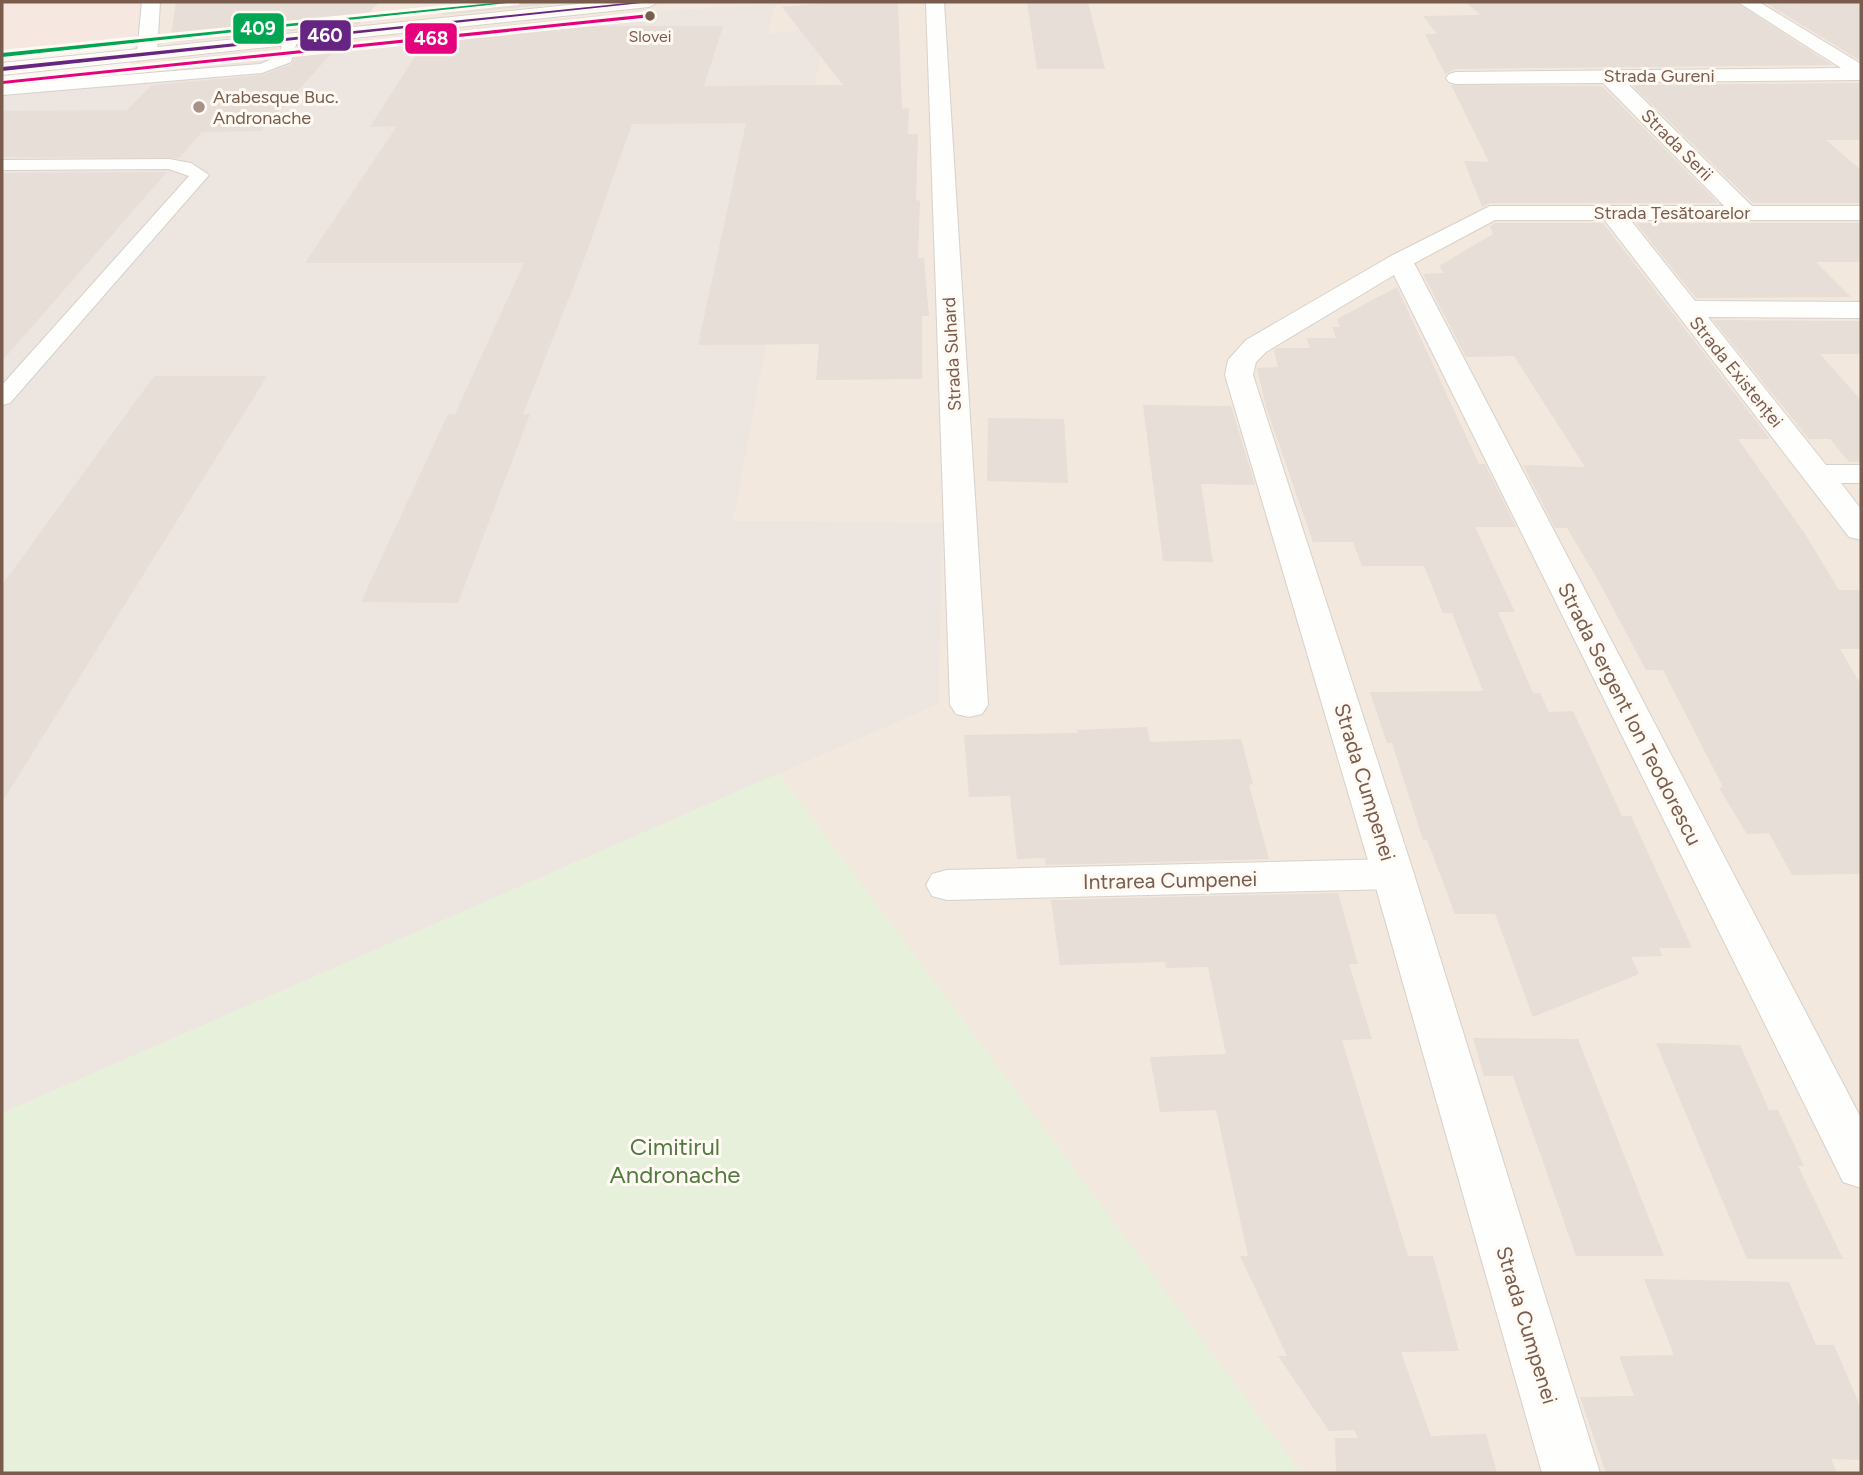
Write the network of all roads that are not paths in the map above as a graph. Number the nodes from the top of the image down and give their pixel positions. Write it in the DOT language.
graph roads {
  1 [pos="151,2"];
  2 [pos="649,2"];
  3 [pos="935,2"];
  4 [pos="1747,2"];
  5 [pos="564,6"];
  6 [pos="291,38"];
  7 [pos="147,53"];
  8 [pos="2,66"];
  9 [pos="1861,73"];
  10 [pos="1608,76"];
  11 [pos="1456,78"];
  12 [pos="2,90"];
  13 [pos="2,165"];
  14 [pos="1612,213"];
  15 [pos="1745,214"];
  16 [pos="1861,214"];
  17 [pos="1483,216"];
  18 [pos="1400,261"];
  19 [pos="1686,309"];
  20 [pos="1861,310"];
  21 [pos="2,398"];
  22 [pos="1818,474"];
  23 [pos="1861,474"];
  24 [pos="1861,530"];
  25 [pos="969,705"];
  26 [pos="1393,874"];
  27 [pos="947,885"];
  28 [pos="1861,1167"];
  29 [pos="1572,1473"];
  1 -- 7 [label="street"];
  2 -- 5 [label="street"];
  3 -- 25 [label="street, Strada Suhard"];
  4 -- 9 [label="street"];
  5 -- 6 [label="street"];
  6 -- 7 [label="street"];
  6 -- 12 [label="lane"];
  7 -- 8 [label="street"];
  9 -- 10 [label="street, Strada Gureni"];
  10 -- 11 [label="street, Strada Gureni"];
  10 -- 15 [label="street, Strada Serii"];
  13 -- 21 [label="lane"];
  14 -- 15 [label="street, Strada Țesătoarelor"];
  14 -- 17 [label="street, Strada Țesătoarelor"];
  14 -- 19 [label="street, Strada Existenței"];
  15 -- 16 [label="street, Strada Țesătoarelor"];
  17 -- 18 [label="street, Strada Cumpenei"];
  18 -- 26 [label="street, Strada Cumpenei"];
  18 -- 28 [label="street, Strada Sergent Ion Teodorescu"];
  19 -- 20 [label="street"];
  19 -- 22 [label="street, Strada Existenței"];
  22 -- 23 [label="street"];
  22 -- 24 [label="street, Strada Existenței"];
  26 -- 27 [label="street, Intrarea Cumpenei"];
  26 -- 29 [label="street, Strada Cumpenei"];
}
